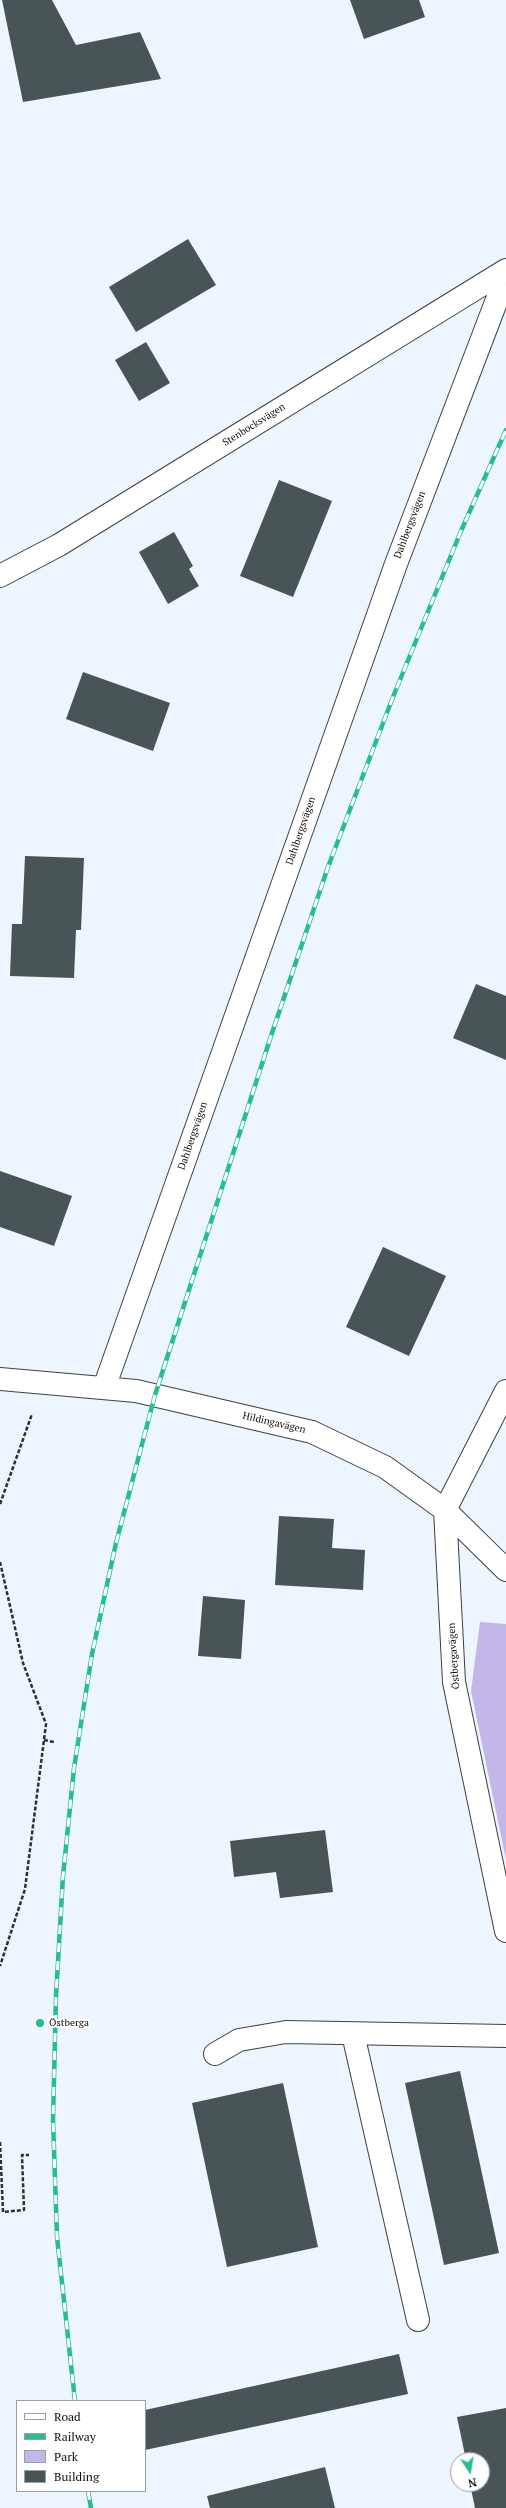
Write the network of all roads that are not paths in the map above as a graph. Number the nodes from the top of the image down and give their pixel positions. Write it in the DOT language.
graph roads {
  1 [pos="506,270"];
  2 [pos="506,276"];
  3 [pos="0,576"];
  4 [pos="0,1379"];
  5 [pos="104,1388"];
  6 [pos="506,1391"];
  7 [pos="445,1510"];
  8 [pos="506,1570"];
  9 [pos="506,1931"];
  10 [pos="353,2034"];
  11 [pos="506,2036"];
  12 [pos="214,2054"];
  13 [pos="418,2320"];
  1 -- 3 [label="street, Stenbocksvägen"];
  2 -- 5 [label="street, Dahlbergsvägen"];
  4 -- 5 [label="street, Hildingavägen"];
  5 -- 7 [label="street, Hildingavägen"];
  6 -- 7 [label="street"];
  7 -- 8 [label="street, Hildingavägen"];
  7 -- 9 [label="street, Östbergavägen"];
  10 -- 11 [label="street"];
  10 -- 12 [label="street"];
  10 -- 13 [label="street"];
}
